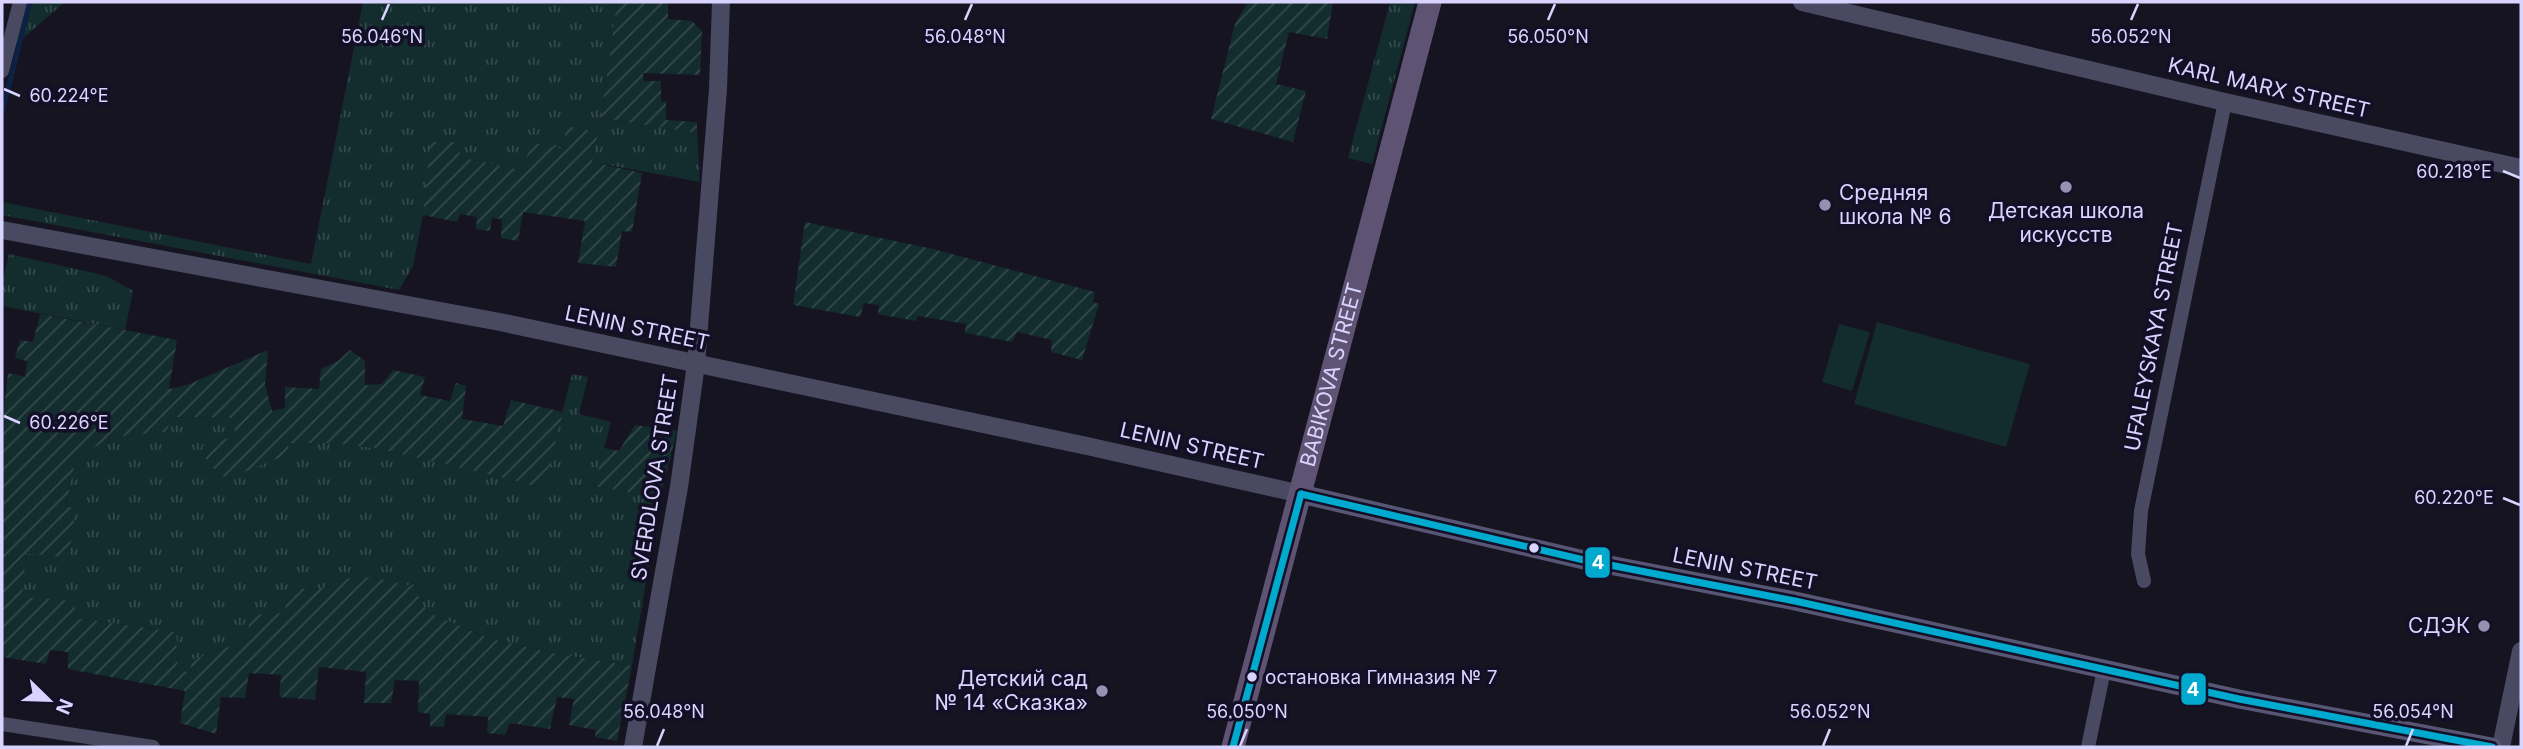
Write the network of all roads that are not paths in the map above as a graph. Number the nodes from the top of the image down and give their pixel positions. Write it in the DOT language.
graph roads {
  1 [pos="20,2"];
  2 [pos="722,2"];
  3 [pos="1430,2"];
  4 [pos="1802,2"];
  5 [pos="2,71"];
  6 [pos="2225,102"];
  7 [pos="2521,168"];
  8 [pos="2,230"];
  9 [pos="696,364"];
  10 [pos="1301,494"];
  11 [pos="2144,581"];
  12 [pos="2521,651"];
  13 [pos="2104,670"];
  14 [pos="2,724"];
  15 [pos="153,747"];
  16 [pos="632,747"];
  17 [pos="1233,747"];
  18 [pos="2088,747"];
  19 [pos="2492,747"];
  20 [pos="2501,747"];
  1 -- 5 [label="street"];
  2 -- 9 [label="street, SVERDLOVA STREET"];
  3 -- 10 [label="main road, BABIKOVA STREET"];
  4 -- 6 [label="street, KARL MARX STREET"];
  6 -- 7 [label="street, KARL MARX STREET"];
  6 -- 11 [label="street, UFALEYSKAYA STREET"];
  8 -- 9 [label="street, LENIN STREET"];
  9 -- 10 [label="street, LENIN STREET"];
  9 -- 16 [label="street, SVERDLOVA STREET"];
  10 -- 13 [label="main road, LENIN STREET"];
  10 -- 17 [label="main road, BABIKOVA STREET"];
  12 -- 20 [label="street"];
  13 -- 18 [label="street"];
  13 -- 19 [label="main road, LENIN STREET"];
  14 -- 15 [label="street"];
}
